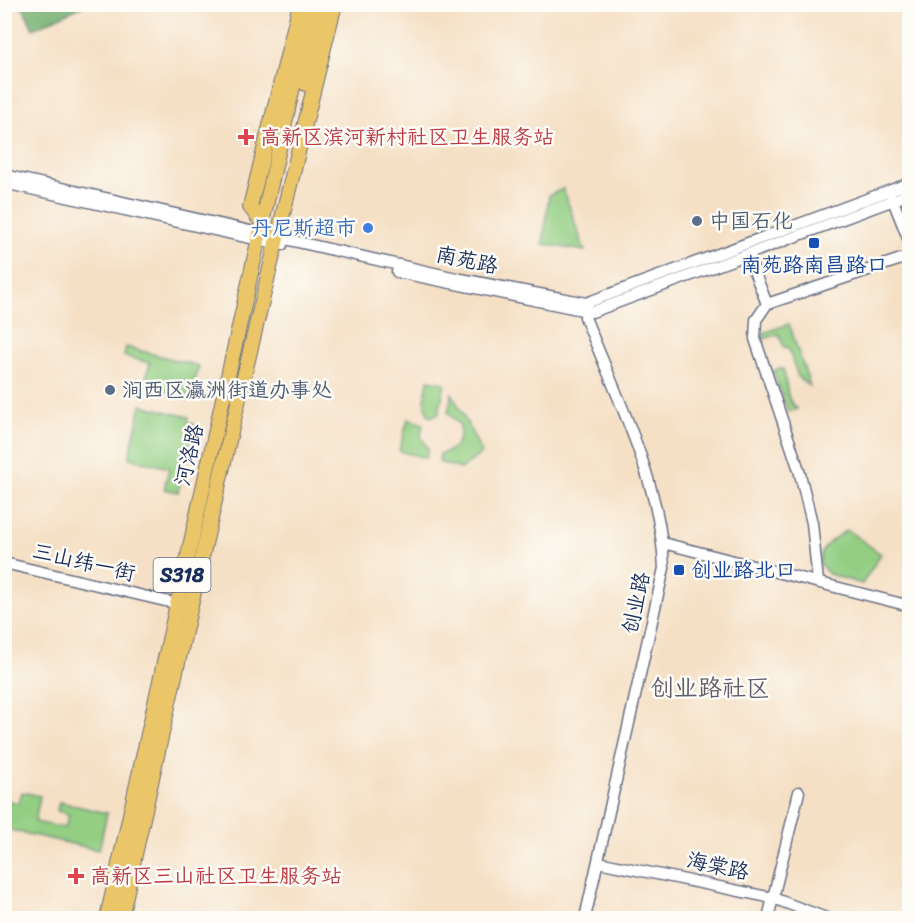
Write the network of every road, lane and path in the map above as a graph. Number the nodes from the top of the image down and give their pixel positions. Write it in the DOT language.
graph roads {
  1 [pos="300,4"];
  2 [pos="312,4"];
  3 [pos="324,4"];
  4 [pos="336,4"];
  5 [pos="290,99"];
  6 [pos="294,169"];
  7 [pos="4,175"];
  8 [pos="4,183"];
  9 [pos="909,183"];
  10 [pos="909,194"];
  11 [pos="892,199"];
  12 [pos="260,232"];
  13 [pos="275,240"];
  14 [pos="909,243"];
  15 [pos="748,256"];
  16 [pos="909,256"];
  17 [pos="766,304"];
  18 [pos="589,307"];
  19 [pos="666,543"];
  20 [pos="4,563"];
  21 [pos="819,582"];
  22 [pos="182,605"];
  23 [pos="909,606"];
  24 [pos="799,792"];
  25 [pos="601,862"];
  26 [pos="773,898"];
  27 [pos="107,918"];
  28 [pos="121,918"];
  29 [pos="585,918"];
  30 [pos="590,918"];
  31 [pos="768,918"];
  32 [pos="826,918"];
  1 -- 5 [label="main road, 河洛路"];
  2 -- 5 [label="main road"];
  3 -- 5 [label="main road"];
  4 -- 6 [label="main road, 河洛路"];
  5 -- 6 [label="main road, 河洛路 / S318"];
  5 -- 12 [label="main road, 河洛路"];
  6 -- 13 [label="main road, 河洛路 / S318"];
  7 -- 12 [label="street, 南苑路"];
  8 -- 12 [label="street, 南苑路"];
  9 -- 18 [label="street"];
  10 -- 11 [label="street"];
  11 -- 14 [label="street"];
  11 -- 15 [label="street"];
  12 -- 13 [label="street, 南苑路"];
  12 -- 22 [label="main road, 河洛路 / S318"];
  13 -- 18 [label="street, 南苑路"];
  13 -- 22 [label="main road, 河洛路 / S318"];
  15 -- 17 [label="street"];
  15 -- 18 [label="street"];
  16 -- 17 [label="street"];
  17 -- 21 [label="street"];
  18 -- 19 [label="street, 创业路"];
  19 -- 21 [label="street"];
  19 -- 25 [label="street, 创业路"];
  20 -- 22 [label="street, 三山纬一街"];
  21 -- 23 [label="street"];
  22 -- 27 [label="main road, 河洛路 / S318"];
  22 -- 28 [label="main road, 河洛路 / S318"];
  24 -- 26 [label="street"];
  25 -- 26 [label="street, 海棠路"];
  25 -- 29 [label="street, 创业路"];
  25 -- 30 [label="street, 创业路"];
  26 -- 31 [label="street"];
  26 -- 32 [label="street, 海棠路"];
}
